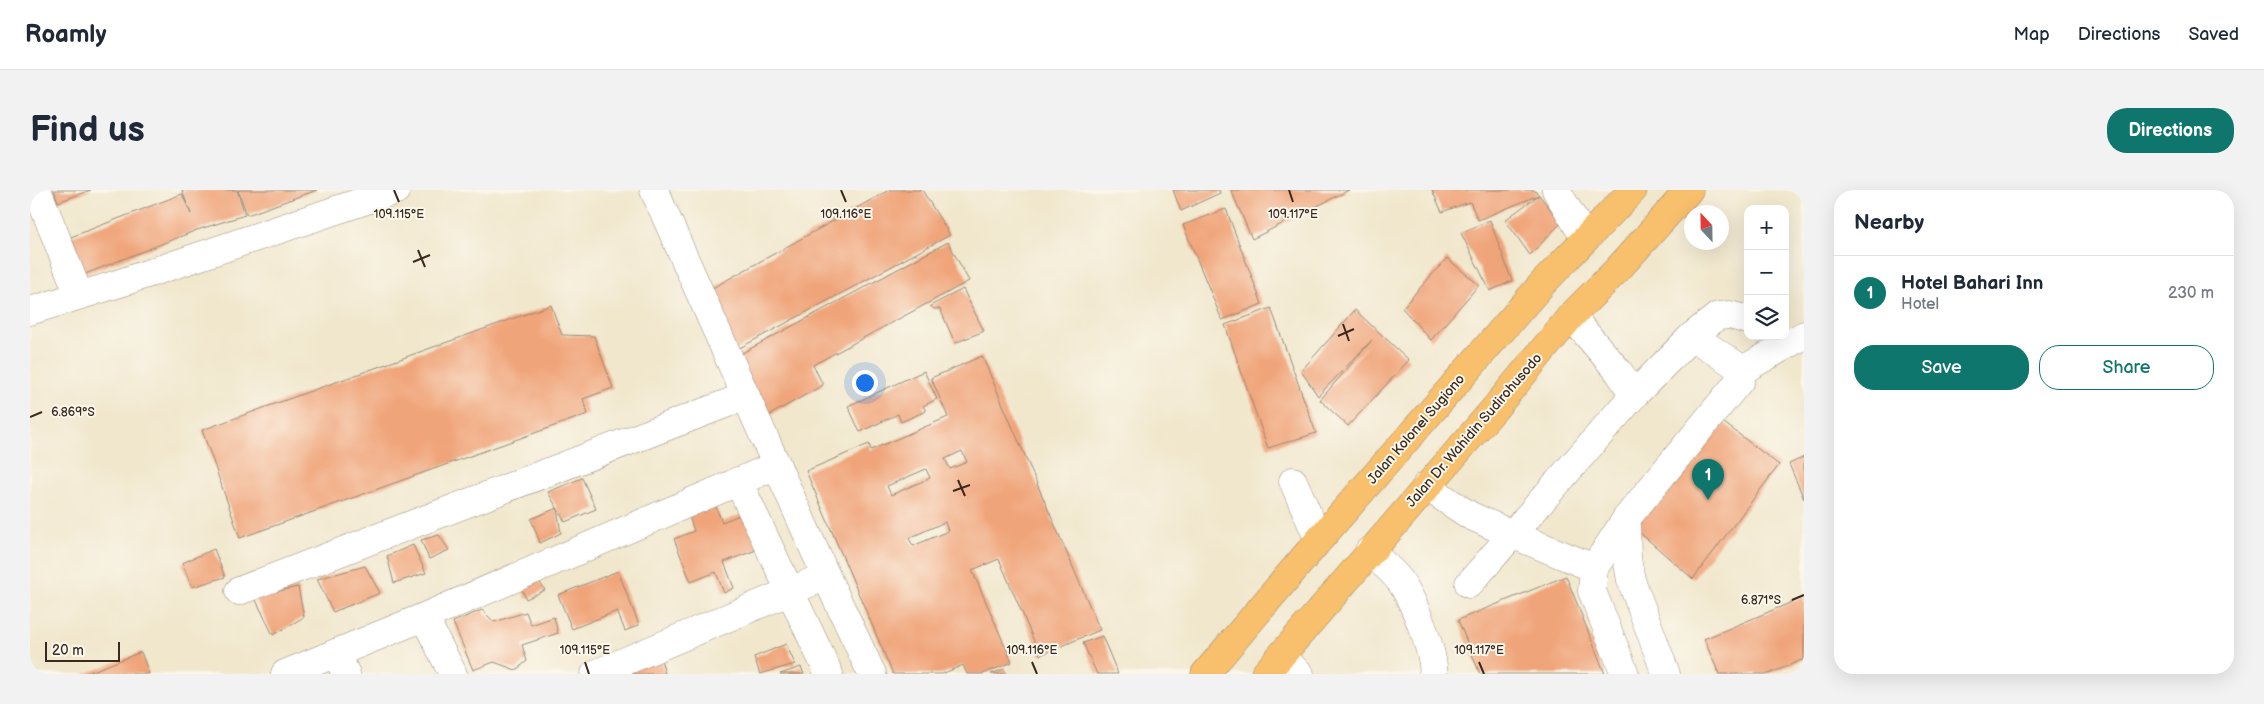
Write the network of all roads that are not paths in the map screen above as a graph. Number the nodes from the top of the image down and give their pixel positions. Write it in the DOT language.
graph roads {
  1 [pos="37,190"];
  2 [pos="396,190"];
  3 [pos="654,190"];
  4 [pos="1556,190"];
  5 [pos="1633,190"];
  6 [pos="1689,190"];
  7 [pos="1585,238"];
  8 [pos="1543,283"];
  9 [pos="79,295"];
  10 [pos="30,312"];
  11 [pos="1571,316"];
  12 [pos="1744,319"];
  13 [pos="1789,331"];
  14 [pos="1804,335"];
  15 [pos="1692,336"];
  16 [pos="1740,372"];
  17 [pos="1634,395"];
  18 [pos="746,396"];
  19 [pos="777,465"];
  20 [pos="738,481"];
  21 [pos="1293,481"];
  22 [pos="1445,499"];
  23 [pos="1626,519"];
  24 [pos="1511,534"];
  25 [pos="1319,540"];
  26 [pos="1385,567"];
  27 [pos="1594,568"];
  28 [pos="826,576"];
  29 [pos="1470,584"];
  30 [pos="239,591"];
  31 [pos="790,591"];
  32 [pos="424,617"];
  33 [pos="341,663"];
  34 [pos="1281,668"];
  35 [pos="285,674"];
  36 [pos="453,674"];
  37 [pos="595,674"];
  38 [pos="829,674"];
  39 [pos="872,674"];
  40 [pos="1205,674"];
  41 [pos="1433,674"];
  42 [pos="1624,674"];
  43 [pos="1666,674"];
  1 -- 9 [label="street"];
  2 -- 9 [label="street"];
  3 -- 18 [label="street"];
  4 -- 7 [label="street"];
  5 -- 7 [label="highway, Jalan Kolonel Sugiono"];
  6 -- 11 [label="highway, Jalan Dr. Wahidin Sudirohusodo"];
  7 -- 8 [label="highway, Jalan Kolonel Sugiono"];
  8 -- 11 [label="highway"];
  8 -- 25 [label="highway, Jalan Kolonel Sugiono"];
  9 -- 10 [label="street"];
  11 -- 17 [label="street"];
  11 -- 22 [label="highway, Jalan Dr. Wahidin Sudirohusodo"];
  12 -- 15 [label="street"];
  13 -- 14 [label="street"];
  14 -- 16 [label="street"];
  15 -- 16 [label="street"];
  15 -- 17 [label="street"];
  16 -- 23 [label="street"];
  17 -- 24 [label="street"];
  18 -- 19 [label="street"];
  18 -- 30 [label="street"];
  19 -- 20 [label="street"];
  19 -- 28 [label="street"];
  20 -- 31 [label="street"];
  20 -- 32 [label="street"];
  21 -- 25 [label="street"];
  22 -- 24 [label="street"];
  22 -- 26 [label="highway, Jalan Dr. Wahidin Sudirohusodo"];
  23 -- 27 [label="street"];
  23 -- 43 [label="street"];
  24 -- 27 [label="street"];
  24 -- 29 [label="street"];
  25 -- 40 [label="highway, Jalan Kolonel Sugiono"];
  26 -- 34 [label="highway, Jalan Dr. Wahidin Sudirohusodo"];
  26 -- 41 [label="street"];
  27 -- 42 [label="street"];
  28 -- 31 [label="street"];
  28 -- 39 [label="street"];
  31 -- 37 [label="street"];
  31 -- 38 [label="street"];
  32 -- 33 [label="street"];
  32 -- 36 [label="street"];
  33 -- 35 [label="street"];
}
